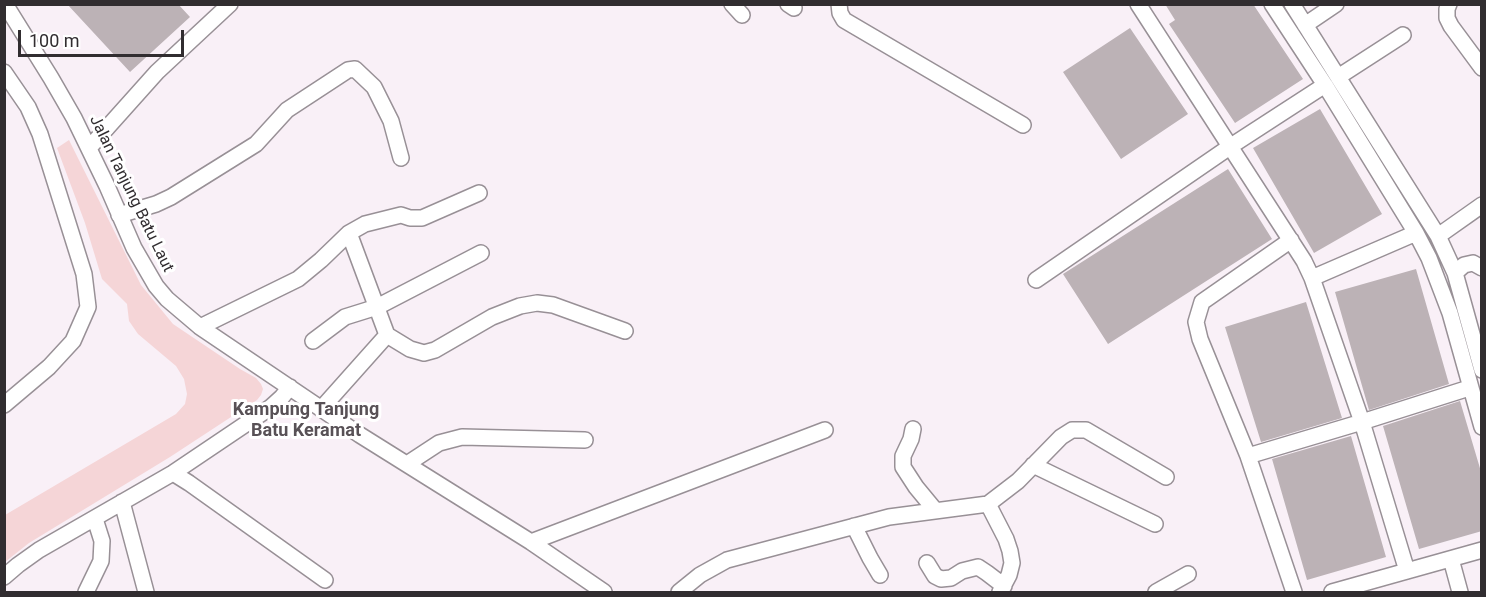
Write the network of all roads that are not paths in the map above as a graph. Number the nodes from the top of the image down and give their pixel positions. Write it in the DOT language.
graph roads {
  1 [pos="5,4"];
  2 [pos="230,4"];
  3 [pos="839,4"];
  4 [pos="1138,4"];
  5 [pos="1272,4"];
  6 [pos="1292,4"];
  7 [pos="1336,4"];
  8 [pos="1449,4"];
  9 [pos="1305,25"];
  10 [pos="1403,35"];
  11 [pos="1482,68"];
  12 [pos="4,72"];
  13 [pos="1338,77"];
  14 [pos="1324,85"];
  15 [pos="1023,125"];
  16 [pos="1231,146"];
  17 [pos="89,148"];
  18 [pos="401,158"];
  19 [pos="479,193"];
  20 [pos="1482,205"];
  21 [pos="119,215"];
  22 [pos="349,233"];
  23 [pos="1416,233"];
  24 [pos="1438,236"];
  25 [pos="1291,240"];
  26 [pos="481,253"];
  27 [pos="1482,268"];
  28 [pos="1455,273"];
  29 [pos="1312,278"];
  30 [pos="1036,280"];
  31 [pos="377,307"];
  32 [pos="200,327"];
  33 [pos="625,331"];
  34 [pos="387,335"];
  35 [pos="313,341"];
  36 [pos="1482,370"];
  37 [pos="290,387"];
  38 [pos="1470,388"];
  39 [pos="4,405"];
  40 [pos="321,409"];
  41 [pos="1362,422"];
  42 [pos="1482,427"];
  43 [pos="913,429"];
  44 [pos="825,430"];
  45 [pos="585,440"];
  46 [pos="1248,456"];
  47 [pos="407,464"];
  48 [pos="1033,465"];
  49 [pos="172,473"];
  50 [pos="1166,477"];
  51 [pos="122,502"];
  52 [pos="988,504"];
  53 [pos="935,510"];
  54 [pos="95,519"];
  55 [pos="1155,524"];
  56 [pos="854,526"];
  57 [pos="531,542"];
  58 [pos="1482,550"];
  59 [pos="1451,559"];
  60 [pos="927,563"];
  61 [pos="1407,571"];
  62 [pos="1188,574"];
  63 [pos="880,575"];
  64 [pos="4,578"];
  65 [pos="325,580"];
  66 [pos="1379,586"];
  67 [pos="1002,589"];
  68 [pos="86,592"];
  69 [pos="146,592"];
  70 [pos="604,592"];
  71 [pos="680,592"];
  72 [pos="1156,592"];
  73 [pos="1294,592"];
  74 [pos="1332,592"];
  75 [pos="1461,592"];
  1 -- 17 [label="street, Jalan Tanjung Batu Laut"];
  2 -- 17 [label="street"];
  3 -- 15 [label="street"];
  4 -- 16 [label="street"];
  5 -- 14 [label="street"];
  6 -- 9 [label="street"];
  7 -- 9 [label="street"];
  8 -- 11 [label="street"];
  9 -- 13 [label="street"];
  10 -- 13 [label="street"];
  12 -- 39 [label="street"];
  13 -- 24 [label="street"];
  14 -- 16 [label="street"];
  14 -- 23 [label="street"];
  16 -- 25 [label="street"];
  16 -- 30 [label="street"];
  17 -- 21 [label="street, Jalan Tanjung Batu Laut"];
  18 -- 21 [label="street"];
  19 -- 22 [label="street"];
  20 -- 24 [label="street"];
  21 -- 32 [label="street, Jalan Tanjung Batu Laut"];
  22 -- 31 [label="street"];
  22 -- 32 [label="street"];
  23 -- 29 [label="street"];
  23 -- 38 [label="street"];
  24 -- 28 [label="street"];
  25 -- 29 [label="street"];
  25 -- 46 [label="street"];
  26 -- 31 [label="street"];
  27 -- 28 [label="street"];
  28 -- 36 [label="street"];
  29 -- 41 [label="street"];
  31 -- 34 [label="street"];
  31 -- 35 [label="street"];
  32 -- 37 [label="street, Jalan Tanjung Batu Laut"];
  33 -- 34 [label="street"];
  34 -- 40 [label="street"];
  37 -- 40 [label="street, Jalan Tanjung Batu Laut"];
  37 -- 49 [label="street"];
  38 -- 41 [label="street"];
  38 -- 42 [label="street"];
  40 -- 47 [label="street, Jalan Tanjung Batu Laut"];
  41 -- 46 [label="street"];
  41 -- 61 [label="street"];
  43 -- 53 [label="street"];
  44 -- 57 [label="street"];
  45 -- 47 [label="street"];
  46 -- 73 [label="street"];
  47 -- 57 [label="street, Jalan Tanjung Batu Laut"];
  48 -- 50 [label="street"];
  48 -- 52 [label="street"];
  48 -- 55 [label="street"];
  49 -- 51 [label="street"];
  49 -- 65 [label="street"];
  51 -- 54 [label="street"];
  51 -- 69 [label="street"];
  52 -- 53 [label="street"];
  52 -- 67 [label="street"];
  53 -- 56 [label="street"];
  54 -- 64 [label="street"];
  54 -- 68 [label="street"];
  56 -- 63 [label="street"];
  56 -- 71 [label="street"];
  57 -- 70 [label="street, Jalan Tanjung Batu Laut"];
  58 -- 59 [label="street"];
  59 -- 61 [label="street"];
  59 -- 75 [label="street"];
  60 -- 67 [label="street"];
  61 -- 66 [label="street"];
  62 -- 72 [label="street"];
  66 -- 74 [label="street"];
}
